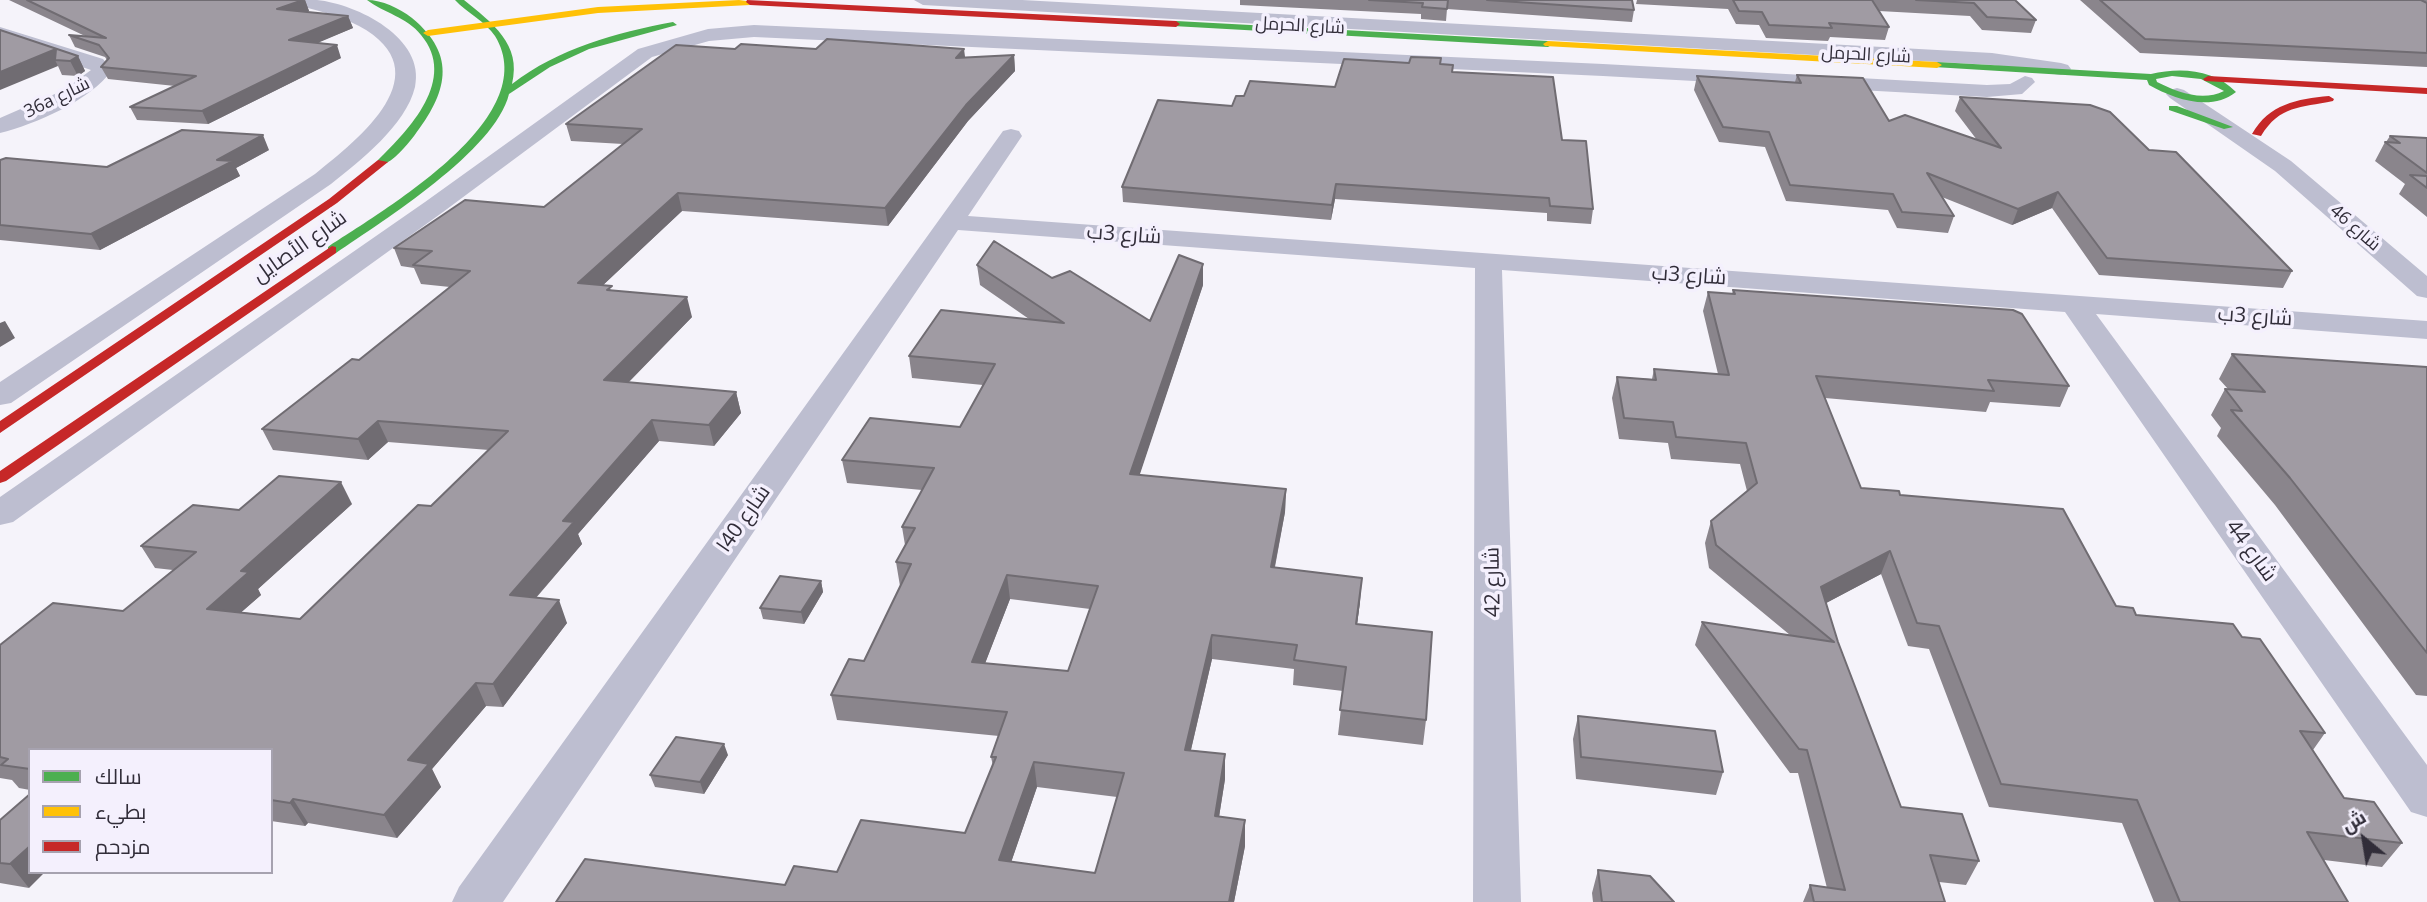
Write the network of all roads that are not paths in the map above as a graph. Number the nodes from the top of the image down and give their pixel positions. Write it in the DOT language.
graph roads {
  1 [pos="299,0"];
  2 [pos="371,0"];
  3 [pos="459,0"];
  4 [pos="546,0"];
  5 [pos="923,0"];
  6 [pos="694,2"];
  7 [pos="440,15"];
  8 [pos="763,15"];
  9 [pos="494,27"];
  10 [pos="0,33"];
  11 [pos="465,36"];
  12 [pos="431,37"];
  13 [pos="1300,45"];
  14 [pos="1343,58"];
  15 [pos="2151,77"];
  16 [pos="2075,79"];
  17 [pos="2208,79"];
  18 [pos="2025,82"];
  19 [pos="2099,90"];
  20 [pos="509,91"];
  21 [pos="2427,91"];
  22 [pos="2171,92"];
  23 [pos="2230,93"];
  24 [pos="2341,98"];
  25 [pos="2153,102"];
  26 [pos="2427,103"];
  27 [pos="0,126"];
  28 [pos="465,126"];
  29 [pos="2228,127"];
  30 [pos="2258,134"];
  31 [pos="1011,136"];
  32 [pos="468,146"];
  33 [pos="2283,166"];
  34 [pos="951,222"];
  35 [pos="229,244"];
  36 [pos="265,247"];
  37 [pos="1488,261"];
  38 [pos="2427,290"];
  39 [pos="2074,304"];
  40 [pos="2427,330"];
  41 [pos="0,396"];
  42 [pos="0,428"];
  43 [pos="0,478"];
  44 [pos="0,514"];
  45 [pos="2427,799"];
  46 [pos="476,902"];
  47 [pos="1497,902"];
  1 -- 35 [label="street"];
  2 -- 12 [label="street"];
  3 -- 9 [label="street"];
  4 -- 6 [label="street"];
  5 -- 16 [label="street"];
  6 -- 9 [label="street, شارع الحرمل"];
  6 -- 16 [label="street, شارع الحرمل"];
  7 -- 11 [label="street"];
  8 -- 9 [label="street, شارع الحرمل"];
  8 -- 13 [label="street, شارع الحرمل"];
  8 -- 20 [label="street"];
  9 -- 11 [label="street, شارع الحرمل"];
  9 -- 20 [label="street"];
  10 -- 27 [label="street, 36a شارع"];
  11 -- 12 [label="street, شارع الحرمل"];
  12 -- 36 [label="street, شارع الأصايل"];
  13 -- 14 [label="street"];
  13 -- 18 [label="street, شارع الحرمل"];
  14 -- 18 [label="street"];
  14 -- 44 [label="street"];
  15 -- 16 [label="street, شارع الحرمل"];
  15 -- 17 [label="street, شارع الحرمل"];
  15 -- 22 [label="street"];
  16 -- 18 [label="street, شارع الحرمل"];
  16 -- 19 [label="street"];
  16 -- 22 [label="street, شارع الحرمل"];
  17 -- 21 [label="street"];
  17 -- 23 [label="street"];
  20 -- 32 [label="street, شارع الأصايل"];
  22 -- 23 [label="street, شارع الحرمل"];
  22 -- 29 [label="street, شارع 46"];
  23 -- 24 [label="street"];
  23 -- 30 [label="street, شارع 46"];
  24 -- 26 [label="street"];
  24 -- 30 [label="street"];
  25 -- 29 [label="street"];
  28 -- 32 [label="street"];
  29 -- 33 [label="street, شارع 46"];
  30 -- 33 [label="street, شارع 46"];
  31 -- 34 [label="street, شارع 40ا"];
  32 -- 43 [label="street, شارع الأصايل"];
  33 -- 38 [label="street, شارع 46"];
  34 -- 37 [label="street, شارع 3ب"];
  34 -- 46 [label="street, شارع 40ا"];
  35 -- 36 [label="street"];
  35 -- 41 [label="street"];
  36 -- 42 [label="street, شارع الأصايل"];
  37 -- 39 [label="street, شارع 3ب"];
  37 -- 47 [label="street, شارع 42"];
  39 -- 40 [label="street, شارع 3ب"];
  39 -- 45 [label="street, شارع 44"];
}
